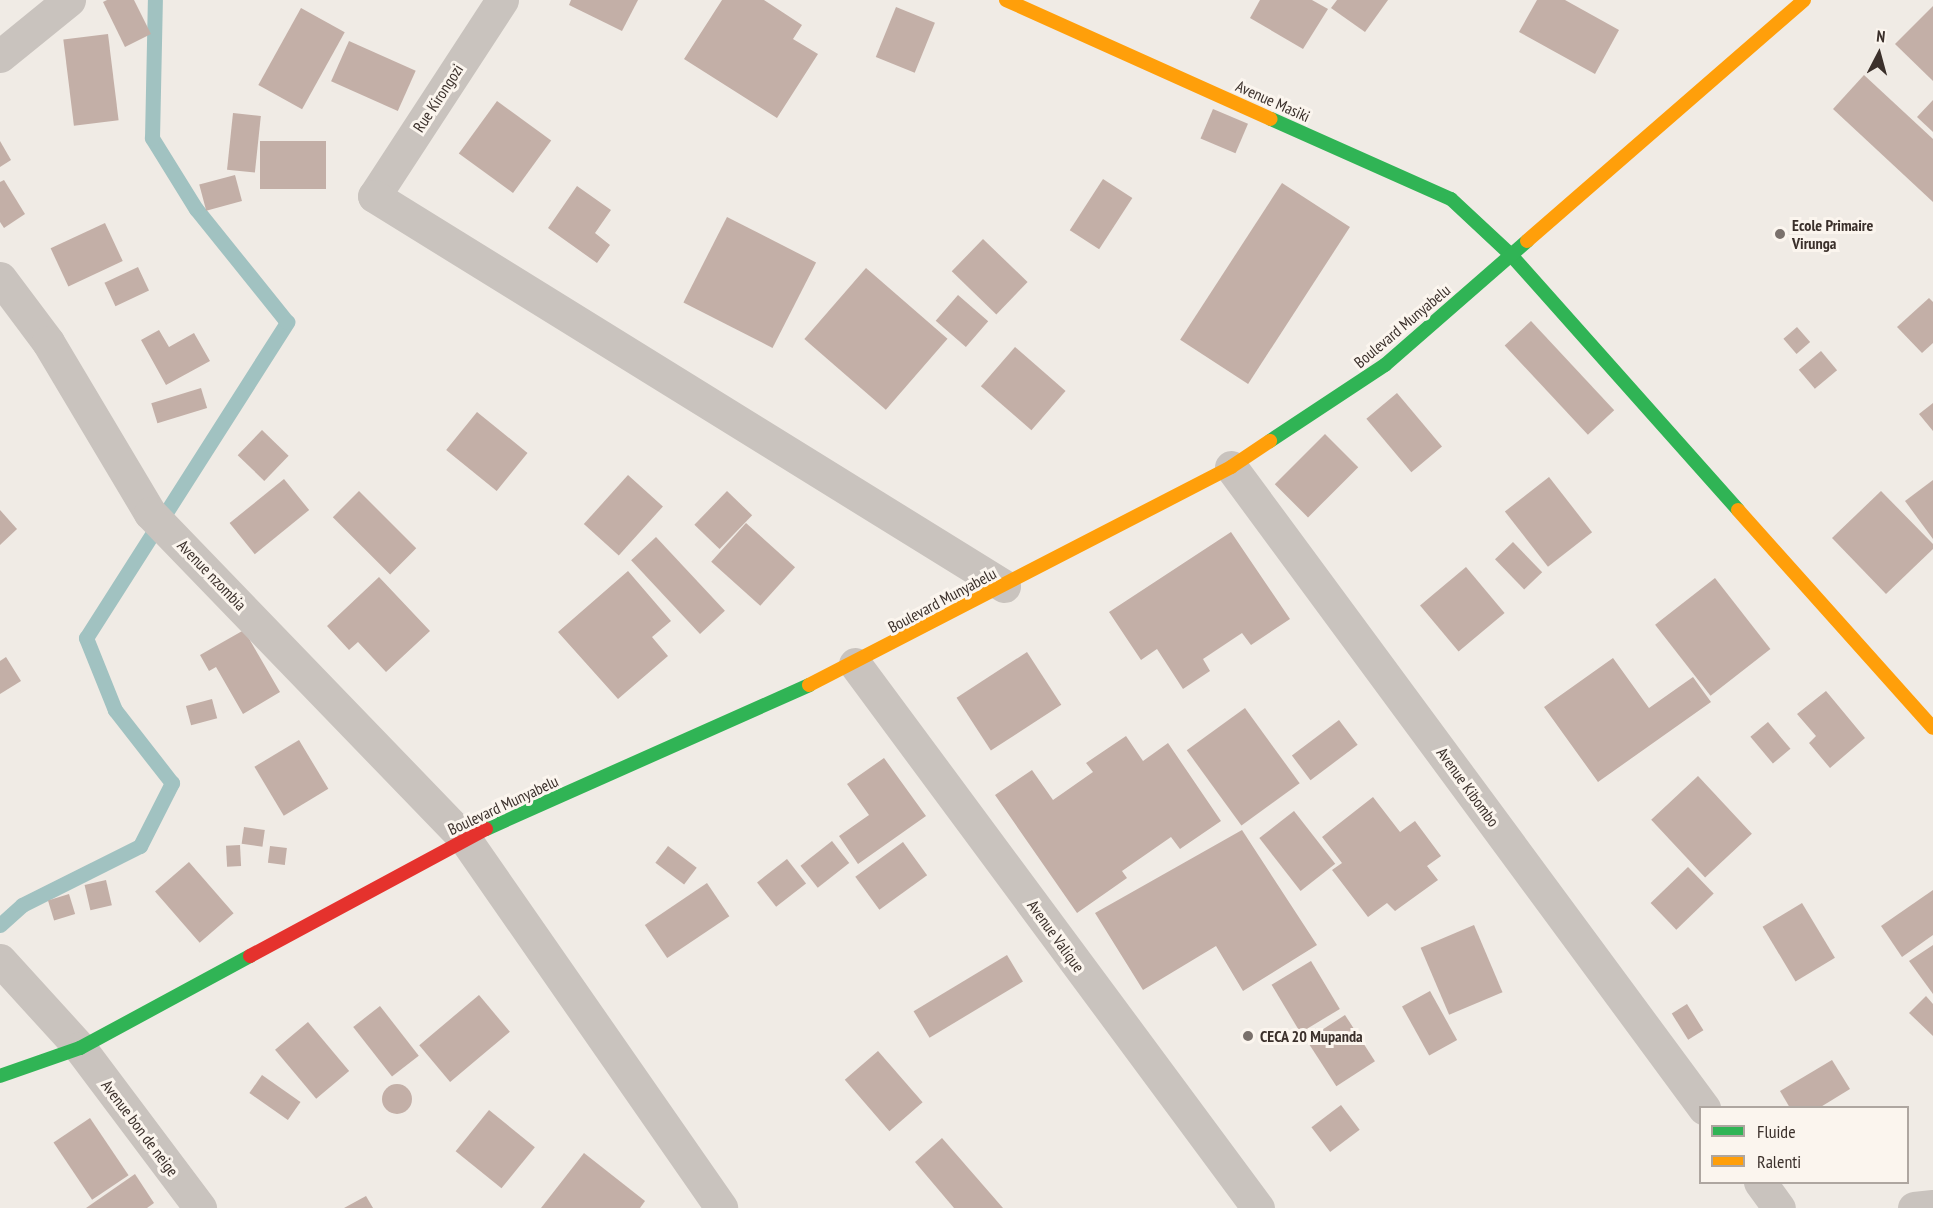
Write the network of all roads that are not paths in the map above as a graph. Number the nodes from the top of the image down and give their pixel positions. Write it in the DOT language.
graph roads {
  1 [pos="69,0"];
  2 [pos="502,0"];
  3 [pos="1006,0"];
  4 [pos="1804,0"];
  5 [pos="0,57"];
  6 [pos="1510,255"];
  7 [pos="0,278"];
  8 [pos="1231,467"];
  9 [pos="1004,586"];
  10 [pos="855,664"];
  11 [pos="1933,728"];
  12 [pos="465,839"];
  13 [pos="3,964"];
  14 [pos="80,1048"];
  15 [pos="0,1076"];
  16 [pos="1703,1106"];
  17 [pos="1761,1184"];
  18 [pos="1933,1206"];
  19 [pos="200,1208"];
  20 [pos="721,1208"];
  21 [pos="1258,1208"];
  22 [pos="1779,1208"];
  23 [pos="1914,1208"];
  1 -- 5 [label="street"];
  2 -- 9 [label="street, Rue Kirongozi"];
  3 -- 6 [label="street, Avenue Masiki"];
  4 -- 6 [label="street, Boulevard Munyabelu"];
  6 -- 8 [label="street, Boulevard Munyabelu"];
  6 -- 11 [label="street, Avenue Masiki"];
  7 -- 12 [label="street, Avenue nzombia"];
  8 -- 9 [label="street, Boulevard Munyabelu"];
  8 -- 16 [label="street, Avenue Kibombo"];
  9 -- 10 [label="street, Boulevard Munyabelu"];
  10 -- 12 [label="street, Boulevard Munyabelu"];
  10 -- 21 [label="street, Avenue Valique"];
  12 -- 14 [label="street, Boulevard Munyabelu"];
  12 -- 20 [label="street, Avenue nzombia"];
  13 -- 14 [label="street, Avenue bon de neige"];
  14 -- 15 [label="street, Boulevard Munyabelu"];
  14 -- 19 [label="street, Avenue bon de neige"];
  17 -- 22 [label="street"];
  18 -- 23 [label="street"];
}
